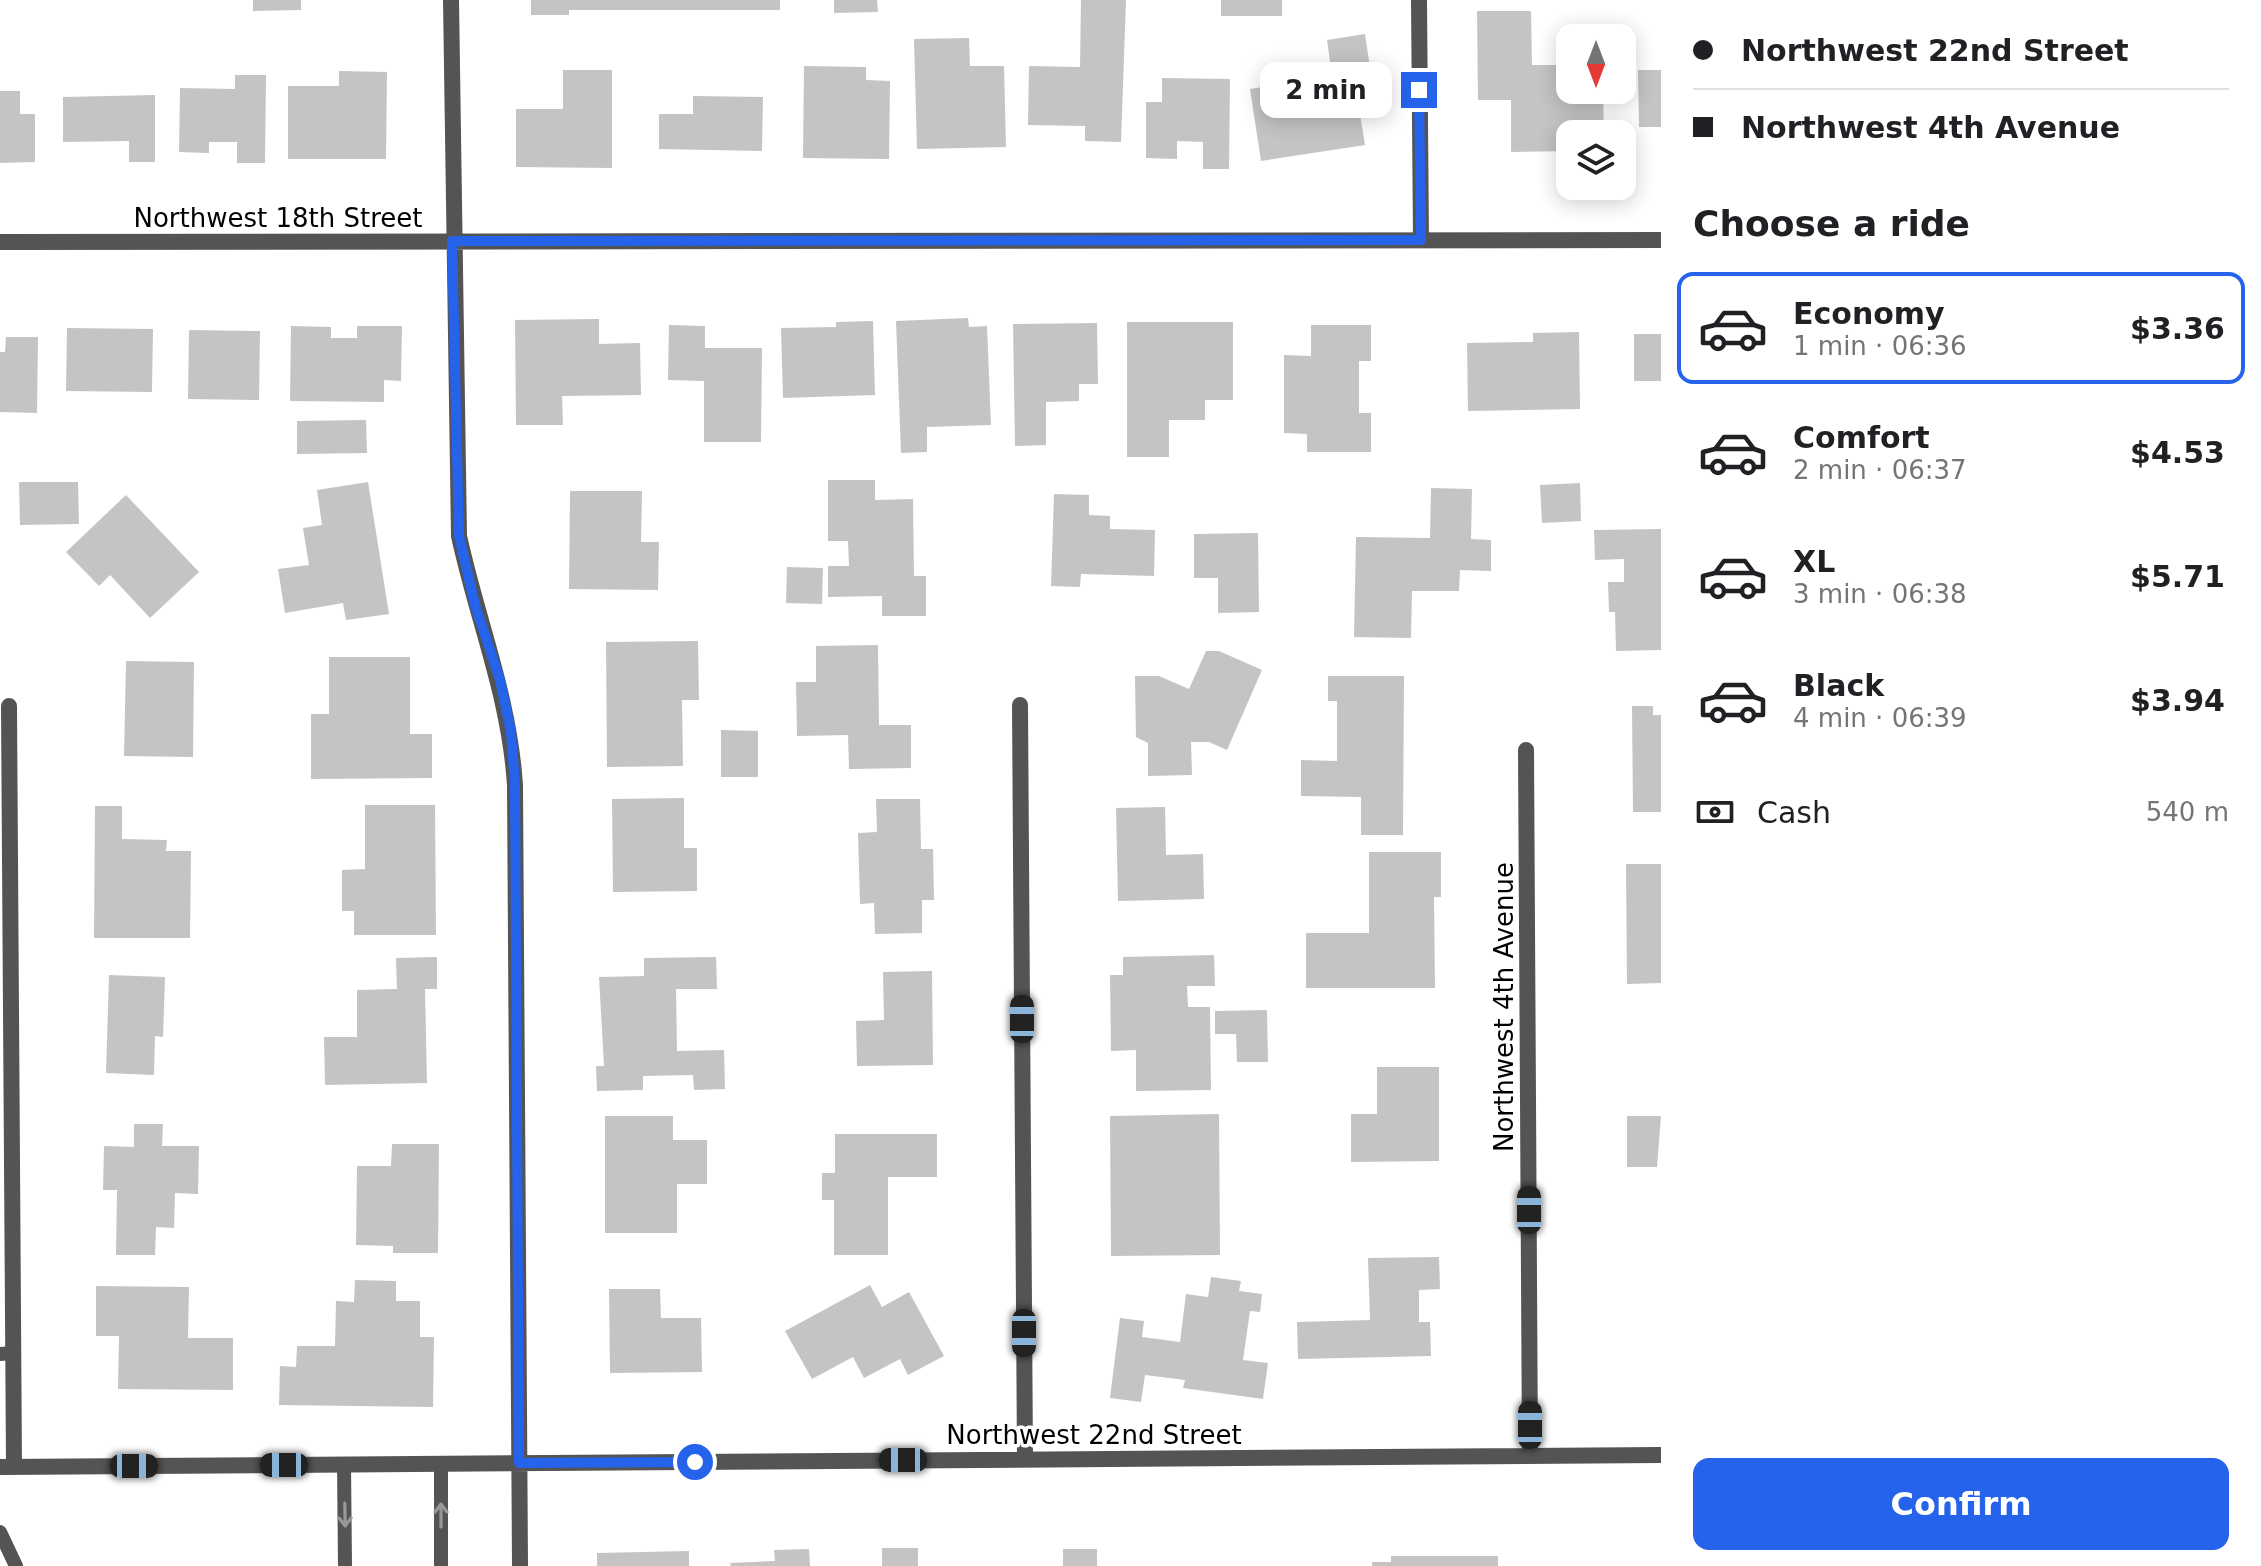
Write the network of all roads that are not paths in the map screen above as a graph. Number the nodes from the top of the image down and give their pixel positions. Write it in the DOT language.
graph roads {
  1 [pos="451,0"];
  2 [pos="1419,0"];
  3 [pos="1421,240"];
  4 [pos="1661,240"];
  5 [pos="452,241"];
  6 [pos="0,242"];
  7 [pos="1020,705"];
  8 [pos="9,706"];
  9 [pos="1526,750"];
  10 [pos="6,1066"];
  11 [pos="6,1353"];
  12 [pos="1530,1455"];
  13 [pos="1661,1455"];
  14 [pos="1025,1459"];
  15 [pos="441,1463"];
  16 [pos="519,1463"];
  17 [pos="344,1464"];
  18 [pos="7,1467"];
  19 [pos="0,1532"];
  20 [pos="4,1550"];
  21 [pos="16,1566"];
  22 [pos="345,1566"];
  23 [pos="441,1566"];
  24 [pos="520,1566"];
  1 -- 5 [label="street"];
  2 -- 3 [label="street"];
  3 -- 4 [label="street, Northwest 18th Street"];
  3 -- 5 [label="street, Northwest 18th Street"];
  5 -- 6 [label="street, Northwest 18th Street"];
  5 -- 16 [label="street"];
  7 -- 14 [label="street"];
  8 -- 10 [label="street"];
  9 -- 12 [label="street, Northwest 4th Avenue"];
  10 -- 11 [label="street"];
  11 -- 18 [label="street"];
  12 -- 13 [label="street, Northwest 22nd Street"];
  12 -- 14 [label="street, Northwest 22nd Street"];
  14 -- 16 [label="street, Northwest 22nd Street"];
  15 -- 16 [label="street, Northwest 22nd Street"];
  15 -- 17 [label="street, Northwest 22nd Street"];
  23 -- 15 [label="lane, one-way"];
  16 -- 24 [label="street"];
  17 -- 18 [label="street, Northwest 22nd Street"];
  17 -- 22 [label="lane, one-way"];
  19 -- 20 [label="lane"];
  20 -- 21 [label="lane"];
}
